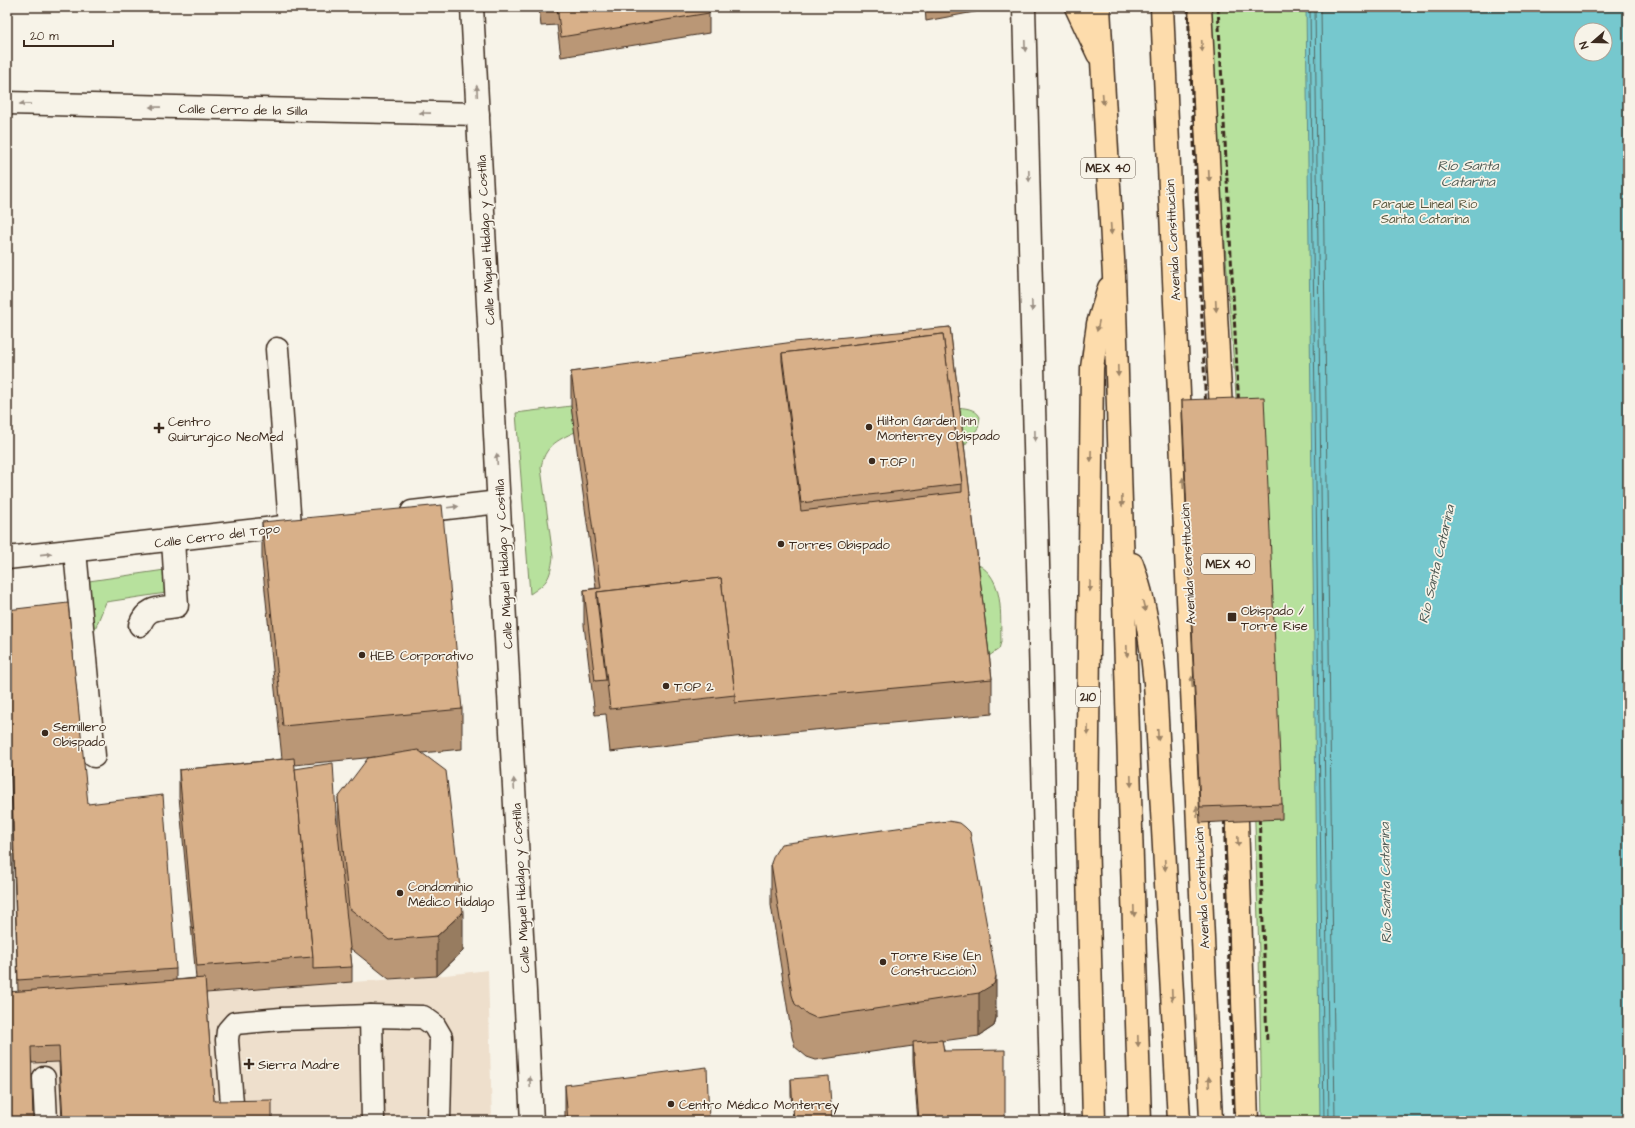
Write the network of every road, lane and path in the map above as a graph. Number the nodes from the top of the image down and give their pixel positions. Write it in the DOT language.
graph roads {
  1 [pos="472,7"];
  2 [pos="1024,7"];
  3 [pos="1076,7"];
  4 [pos="1099,7"];
  5 [pos="1162,7"];
  6 [pos="1200,7"];
  7 [pos="1101,60"];
  8 [pos="7,103"];
  9 [pos="478,114"];
  10 [pos="1114,276"];
  11 [pos="277,349"];
  12 [pos="1223,450"];
  13 [pos="499,502"];
  14 [pos="391,514"];
  15 [pos="313,524"];
  16 [pos="290,526"];
  17 [pos="173,540"];
  18 [pos="1124,542"];
  19 [pos="76,551"];
  20 [pos="7,558"];
  21 [pos="140,625"];
  22 [pos="94,756"];
  23 [pos="1235,774"];
  24 [pos="371,1016"];
  25 [pos="44,1078"];
  26 [pos="233,1116"];
  27 [pos="46,1121"];
  28 [pos="374,1121"];
  29 [pos="439,1121"];
  30 [pos="532,1121"];
  31 [pos="1052,1121"];
  32 [pos="1094,1121"];
  33 [pos="1140,1121"];
  34 [pos="1179,1121"];
  35 [pos="1211,1121"];
  36 [pos="1248,1121"];
  9 -- 1 [label="street, Calle Miguel Hidalgo y Costilla, one-way"];
  2 -- 31 [label="street, one-way"];
  3 -- 7 [label="main road"];
  4 -- 7 [label="main road, MEX 40"];
  35 -- 5 [label="main road, Avenida Constitución, one-way"];
  6 -- 12 [label="main road, one-way"];
  7 -- 10 [label="main road, MEX 40, one-way"];
  9 -- 8 [label="street, Calle Cerro de la Silla, one-way"];
  13 -- 9 [label="street, Calle Miguel Hidalgo y Costilla, one-way"];
  10 -- 18 [label="main road, MEX 40, one-way"];
  10 -- 32 [label="main road, 210, one-way"];
  11 -- 16 [label="street"];
  14 -- 13 [label="street, one-way"];
  30 -- 13 [label="street, Calle Miguel Hidalgo y Costilla, one-way"];
  15 -- 16 [label="street, Calle Cerro del Topo"];
  16 -- 17 [label="street, Calle Cerro del Topo"];
  17 -- 19 [label="street, Calle Cerro del Topo"];
  17 -- 21 [label="street"];
  18 -- 33 [label="main road, MEX 40, one-way"];
  18 -- 34 [label="main road, one-way"];
  20 -- 19 [label="street, Calle Cerro del Topo, one-way"];
  19 -- 22 [label="street"];
  23 -- 36 [label="main road, one-way"];
  24 -- 26 [label="street"];
  24 -- 28 [label="street"];
  24 -- 29 [label="street"];
  25 -- 27 [label="street"];
}
